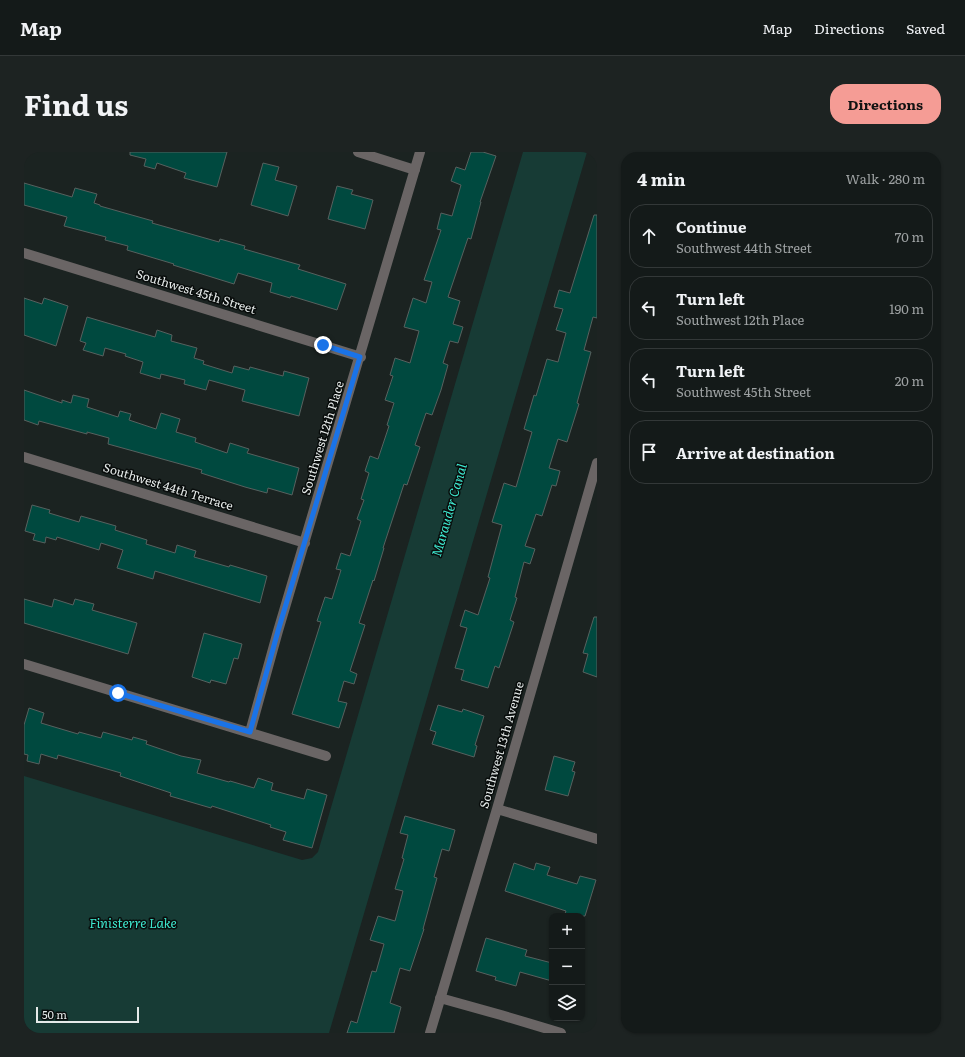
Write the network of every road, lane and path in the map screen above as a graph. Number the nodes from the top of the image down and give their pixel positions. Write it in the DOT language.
graph roads {
  1 [pos="358,152"];
  2 [pos="420,152"];
  3 [pos="415,170"];
  4 [pos="24,253"];
  5 [pos="360,357"];
  6 [pos="24,457"];
  7 [pos="597,463"];
  8 [pos="305,543"];
  9 [pos="24,664"];
  10 [pos="250,732"];
  11 [pos="326,756"];
  12 [pos="497,809"];
  13 [pos="597,839"];
  14 [pos="440,998"];
  15 [pos="430,1033"];
  16 [pos="561,1033"];
  1 -- 3 [label="street"];
  2 -- 3 [label="street, Southwest 12th Place"];
  3 -- 5 [label="street, Southwest 12th Place"];
  4 -- 5 [label="street, Southwest 45th Street"];
  5 -- 8 [label="street, Southwest 12th Place"];
  6 -- 8 [label="street, Southwest 44th Terrace"];
  7 -- 12 [label="street, Southwest 13th Avenue"];
  8 -- 10 [label="street, Southwest 12th Place"];
  9 -- 10 [label="street"];
  10 -- 11 [label="street"];
  12 -- 13 [label="street"];
  12 -- 14 [label="street, Southwest 13th Avenue"];
  14 -- 15 [label="street, Southwest 13th Avenue"];
  14 -- 16 [label="street"];
}
